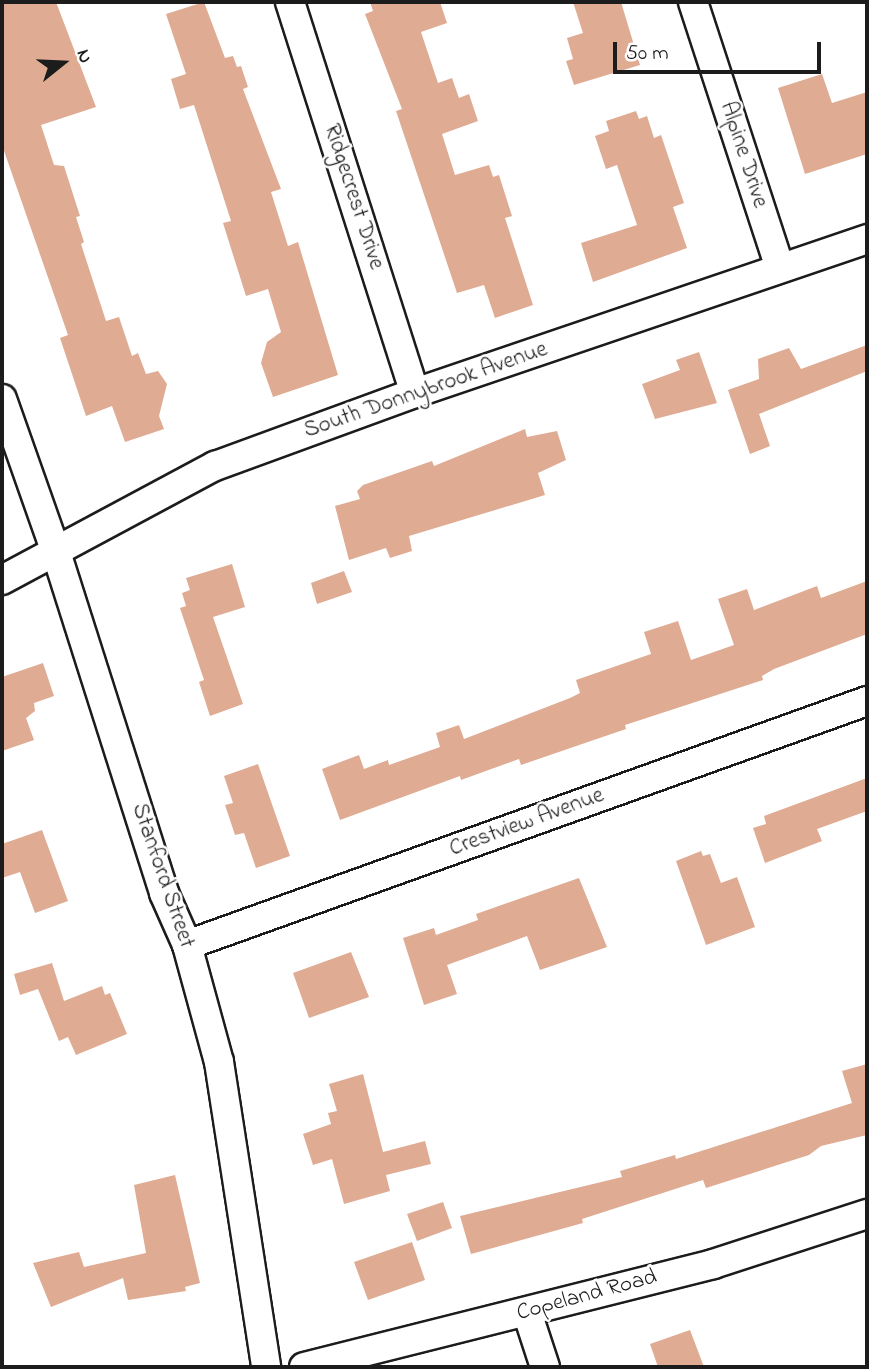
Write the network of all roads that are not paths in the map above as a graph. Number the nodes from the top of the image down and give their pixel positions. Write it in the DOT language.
graph roads {
  1 [pos="290,2"];
  2 [pos="693,2"];
  3 [pos="867,239"];
  4 [pos="780,268"];
  5 [pos="415,393"];
  6 [pos="2,399"];
  7 [pos="56,552"];
  8 [pos="2,580"];
  9 [pos="867,701"];
  10 [pos="187,945"];
  11 [pos="867,1214"];
  12 [pos="527,1312"];
  13 [pos="266,1367"];
  14 [pos="304,1367"];
  15 [pos="545,1367"];
  1 -- 5 [label="street, Ridgecrest Drive"];
  2 -- 4 [label="street, Alpine Drive"];
  3 -- 4 [label="street, South Donnybrook Avenue"];
  4 -- 5 [label="street, South Donnybrook Avenue"];
  5 -- 7 [label="street, South Donnybrook Avenue"];
  6 -- 7 [label="street, Stanford Street"];
  7 -- 8 [label="street, South Donnybrook Avenue"];
  7 -- 10 [label="street, Stanford Street"];
  9 -- 10 [label="street, Crestview Avenue"];
  10 -- 13 [label="street, Stanford Street"];
  11 -- 12 [label="street, Copeland Road"];
  12 -- 14 [label="street, Copeland Road"];
  12 -- 15 [label="street"];
}
